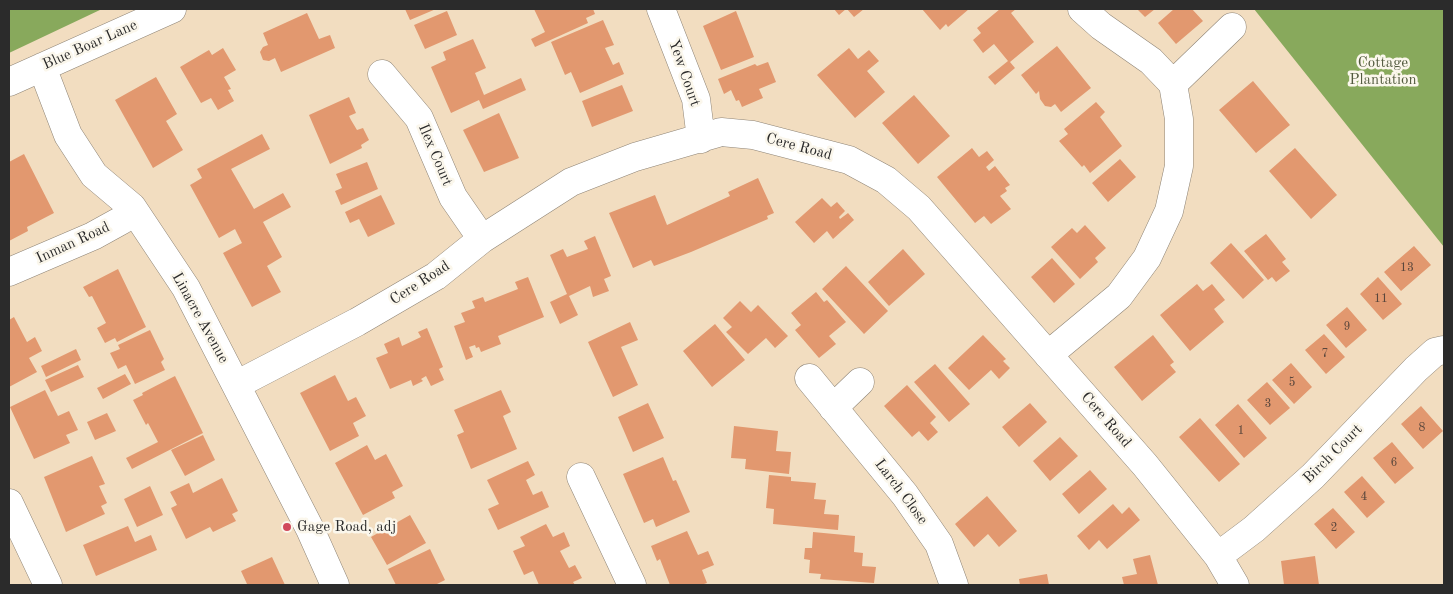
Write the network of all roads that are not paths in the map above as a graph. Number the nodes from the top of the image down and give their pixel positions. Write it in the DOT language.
graph roads {
  1 [pos="172,9"];
  2 [pos="661,9"];
  3 [pos="1082,9"];
  4 [pos="1232,27"];
  5 [pos="42,67"];
  6 [pos="382,74"];
  7 [pos="9,82"];
  8 [pos="1173,84"];
  9 [pos="701,139"];
  10 [pos="132,207"];
  11 [pos="482,239"];
  12 [pos="9,272"];
  13 [pos="1444,350"];
  14 [pos="1048,355"];
  15 [pos="809,378"];
  16 [pos="860,382"];
  17 [pos="236,385"];
  18 [pos="833,408"];
  19 [pos="581,477"];
  20 [pos="9,504"];
  21 [pos="1218,556"];
  22 [pos="48,585"];
  23 [pos="335,585"];
  24 [pos="632,585"];
  25 [pos="954,585"];
  26 [pos="1235,585"];
  1 -- 5 [label="street, Blue Boar Lane"];
  2 -- 9 [label="street, Yew Court"];
  3 -- 8 [label="street"];
  4 -- 8 [label="street"];
  5 -- 7 [label="street, Blue Boar Lane"];
  5 -- 10 [label="street, Linacre Avenue"];
  6 -- 11 [label="street, Ilex Court"];
  8 -- 14 [label="street"];
  9 -- 11 [label="street, Cere Road"];
  9 -- 14 [label="street, Cere Road"];
  10 -- 12 [label="street, Inman Road"];
  10 -- 17 [label="street, Linacre Avenue"];
  11 -- 17 [label="street, Cere Road"];
  13 -- 21 [label="street, Birch Court"];
  14 -- 21 [label="street, Cere Road"];
  15 -- 18 [label="street, Larch Close"];
  16 -- 18 [label="street"];
  17 -- 23 [label="street, Linacre Avenue"];
  18 -- 25 [label="street, Larch Close"];
  19 -- 24 [label="street"];
  20 -- 22 [label="street"];
  21 -- 26 [label="street, Cere Road"];
}
